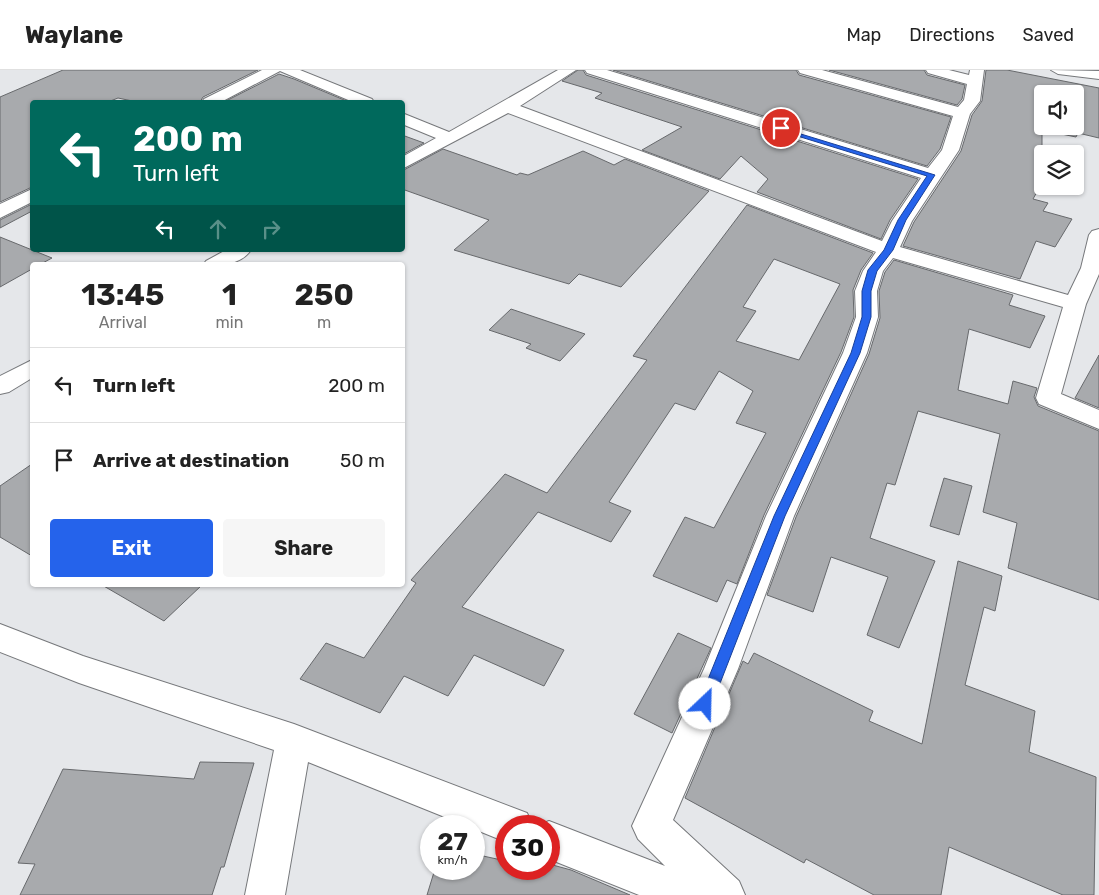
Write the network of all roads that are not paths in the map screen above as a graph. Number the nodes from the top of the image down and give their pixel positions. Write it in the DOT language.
graph roads {
  1 [pos="273,70"];
  2 [pos="286,70"];
  3 [pos="592,70"];
  4 [pos="805,70"];
  5 [pos="933,70"];
  6 [pos="1058,70"];
  7 [pos="563,71"];
  8 [pos="1099,75"];
  9 [pos="976,76"];
  10 [pos="214,100"];
  11 [pos="361,100"];
  12 [pos="507,107"];
  13 [pos="962,113"];
  14 [pos="405,119"];
  15 [pos="450,138"];
  16 [pos="405,162"];
  17 [pos="931,175"];
  18 [pos="30,196"];
  19 [pos="0,212"];
  20 [pos="1099,235"];
  21 [pos="888,250"];
  22 [pos="237,252"];
  23 [pos="219,262"];
  24 [pos="1095,270"];
  25 [pos="1075,304"];
  26 [pos="30,369"];
  27 [pos="0,386"];
  28 [pos="1099,420"];
  29 [pos="0,638"];
  30 [pos="294,740"];
  31 [pos="495,819"];
  32 [pos="560,844"];
  33 [pos="264,895"];
  34 [pos="689,895"];
  35 [pos="725,895"];
  1 -- 10 [label="street"];
  2 -- 11 [label="street"];
  3 -- 17 [label="street"];
  4 -- 13 [label="street"];
  5 -- 9 [label="street"];
  6 -- 8 [label="street"];
  7 -- 12 [label="street"];
  9 -- 13 [label="street"];
  12 -- 15 [label="street"];
  12 -- 21 [label="street"];
  13 -- 17 [label="street"];
  14 -- 15 [label="street"];
  15 -- 16 [label="street"];
  17 -- 21 [label="street"];
  18 -- 19 [label="street"];
  20 -- 24 [label="street"];
  21 -- 25 [label="street"];
  21 -- 35 [label="street"];
  22 -- 23 [label="street"];
  24 -- 25 [label="street"];
  25 -- 28 [label="street"];
  26 -- 27 [label="street"];
  29 -- 30 [label="street"];
  30 -- 31 [label="street"];
  30 -- 33 [label="street"];
  32 -- 34 [label="street"];
}
